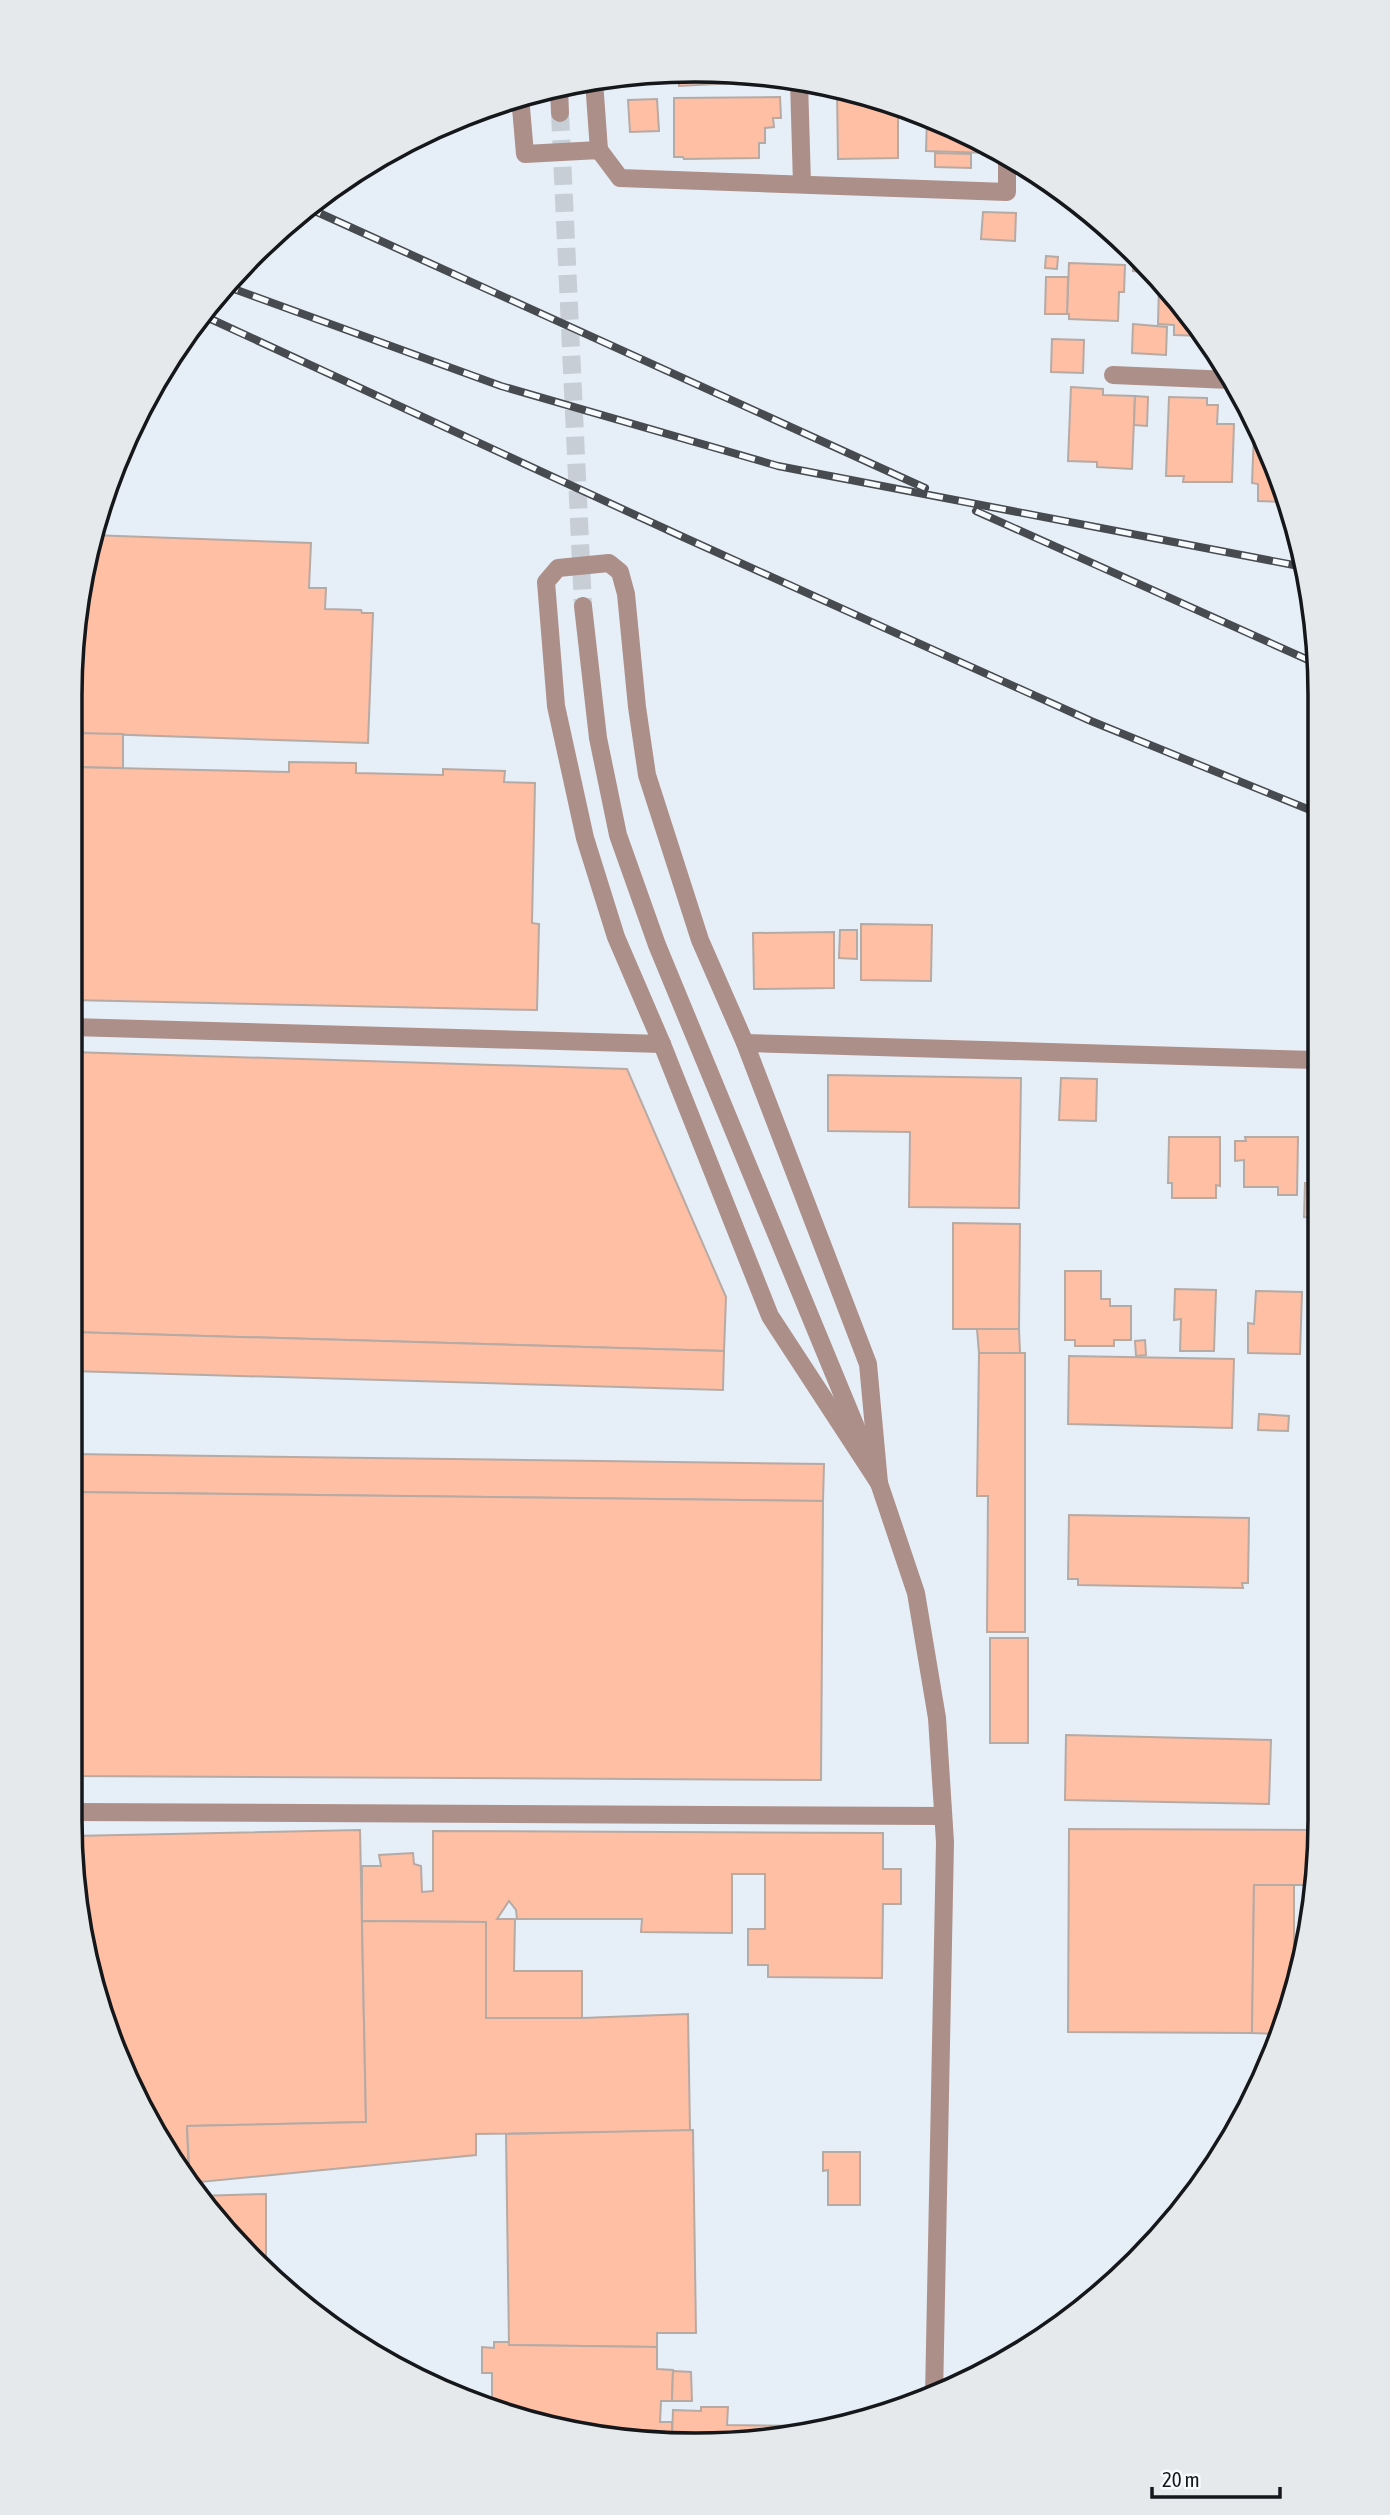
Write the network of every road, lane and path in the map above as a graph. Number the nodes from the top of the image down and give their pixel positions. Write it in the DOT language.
graph roads {
  1 [pos="595,91"];
  2 [pos="800,91"];
  3 [pos="559,98"];
  4 [pos="521,108"];
  5 [pos="560,113"];
  6 [pos="599,150"];
  7 [pos="1007,168"];
  8 [pos="802,184"];
  9 [pos="1113,375"];
  10 [pos="1220,380"];
  11 [pos="583,606"];
  12 [pos="82,1027"];
  13 [pos="745,1043"];
  14 [pos="662,1045"];
  15 [pos="1308,1060"];
  16 [pos="879,1483"];
  17 [pos="82,1812"];
  18 [pos="943,1816"];
  19 [pos="934,2384"];
  1 -- 6 [label="street"];
  2 -- 8 [label="street"];
  3 -- 5 [label="street"];
  4 -- 6 [label="street"];
  6 -- 8 [label="street"];
  7 -- 8 [label="street"];
  9 -- 10 [label="street"];
  11 -- 16 [label="street"];
  12 -- 14 [label="street"];
  13 -- 14 [label="street"];
  13 -- 15 [label="street"];
  13 -- 16 [label="street"];
  14 -- 16 [label="street"];
  16 -- 18 [label="street"];
  17 -- 18 [label="street"];
  18 -- 19 [label="street"];
}
